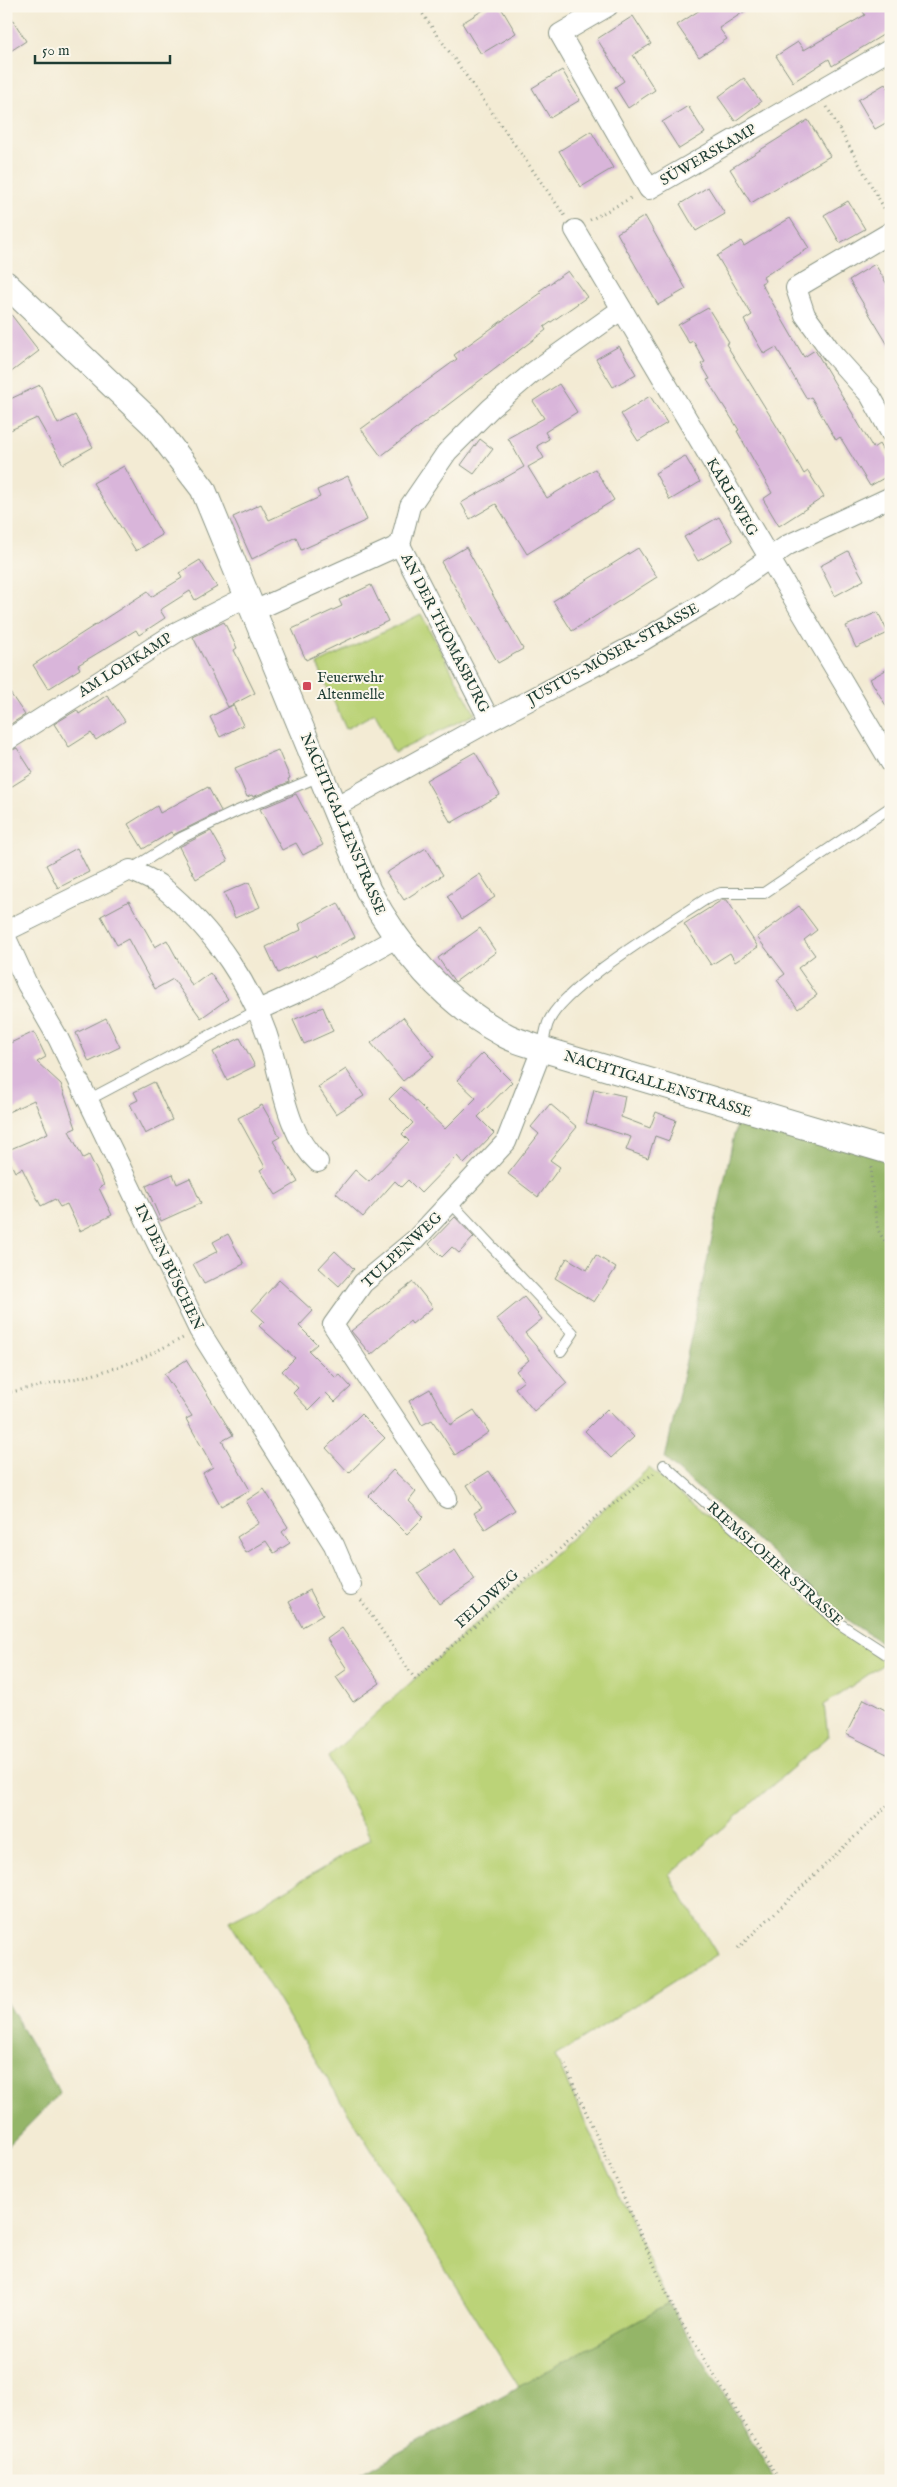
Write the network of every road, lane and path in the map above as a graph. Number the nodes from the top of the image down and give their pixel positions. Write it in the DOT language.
graph roads {
  1 [pos="416,6"];
  2 [pos="608,6"];
  3 [pos="891,49"];
  4 [pos="818,91"];
  5 [pos="649,189"];
  6 [pos="891,220"];
  7 [pos="574,230"];
  8 [pos="891,232"];
  9 [pos="6,284"];
  10 [pos="622,309"];
  11 [pos="891,433"];
  12 [pos="891,497"];
  13 [pos="400,545"];
  14 [pos="769,559"];
  15 [pos="251,604"];
  16 [pos="490,721"];
  17 [pos="6,741"];
  18 [pos="891,763"];
  19 [pos="321,775"];
  20 [pos="891,807"];
  21 [pos="333,808"];
  22 [pos="130,870"];
  23 [pos="6,931"];
  24 [pos="6,938"];
  25 [pos="396,938"];
  26 [pos="258,1010"];
  27 [pos="542,1049"];
  28 [pos="88,1100"];
  29 [pos="883,1150"];
  30 [pos="318,1162"];
  31 [pos="451,1203"];
  32 [pos="891,1252"];
  33 [pos="199,1330"];
  34 [pos="561,1351"];
  35 [pos="6,1393"];
  36 [pos="664,1465"];
  37 [pos="447,1498"];
  38 [pos="351,1585"];
  39 [pos="891,1657"];
  40 [pos="891,1802"];
  41 [pos="738,1948"];
  42 [pos="565,2065"];
  43 [pos="780,2481"];
  1 -- 7 [label="path"];
  2 -- 5 [label="street, SÜWERSKAMP"];
  3 -- 4 [label="street, SÜWERSKAMP"];
  4 -- 5 [label="street, SÜWERSKAMP"];
  4 -- 6 [label="path"];
  5 -- 7 [label="path"];
  7 -- 10 [label="street, KARLSWEG"];
  8 -- 11 [label="street"];
  9 -- 15 [label="street, NACHTIGALLENSTRASSE"];
  10 -- 13 [label="street, AN DER THOMASBURG"];
  10 -- 14 [label="street, KARLSWEG"];
  12 -- 14 [label="street, JUSTUS-MÖSER-STRASSE"];
  13 -- 15 [label="street, AN DER THOMASBURG"];
  13 -- 16 [label="street, AN DER THOMASBURG"];
  14 -- 16 [label="street, JUSTUS-MÖSER-STRASSE"];
  14 -- 18 [label="street, KARLSWEG"];
  15 -- 17 [label="street, AM LOHKAMP"];
  15 -- 19 [label="street, NACHTIGALLENSTRASSE"];
  16 -- 21 [label="street, JUSTUS-MÖSER-STRASSE"];
  19 -- 21 [label="street, NACHTIGALLENSTRASSE"];
  19 -- 22 [label="lane"];
  20 -- 27 [label="lane"];
  21 -- 25 [label="street, NACHTIGALLENSTRASSE"];
  22 -- 23 [label="street"];
  22 -- 26 [label="street"];
  24 -- 28 [label="street, IN DEN BÜSCHEN"];
  25 -- 26 [label="street"];
  25 -- 27 [label="street, NACHTIGALLENSTRASSE"];
  26 -- 28 [label="lane"];
  26 -- 30 [label="street"];
  27 -- 29 [label="street, NACHTIGALLENSTRASSE"];
  27 -- 31 [label="street, TULPENWEG"];
  28 -- 33 [label="street, IN DEN BÜSCHEN"];
  29 -- 32 [label="path"];
  31 -- 34 [label="lane"];
  31 -- 37 [label="street, TULPENWEG"];
  33 -- 35 [label="path"];
  33 -- 38 [label="street, IN DEN BÜSCHEN"];
  36 -- 38 [label="path, FELDWEG"];
  36 -- 39 [label="lane, RIEMSLOHER STRASSE"];
  40 -- 41 [label="path"];
  42 -- 43 [label="path"];
}
